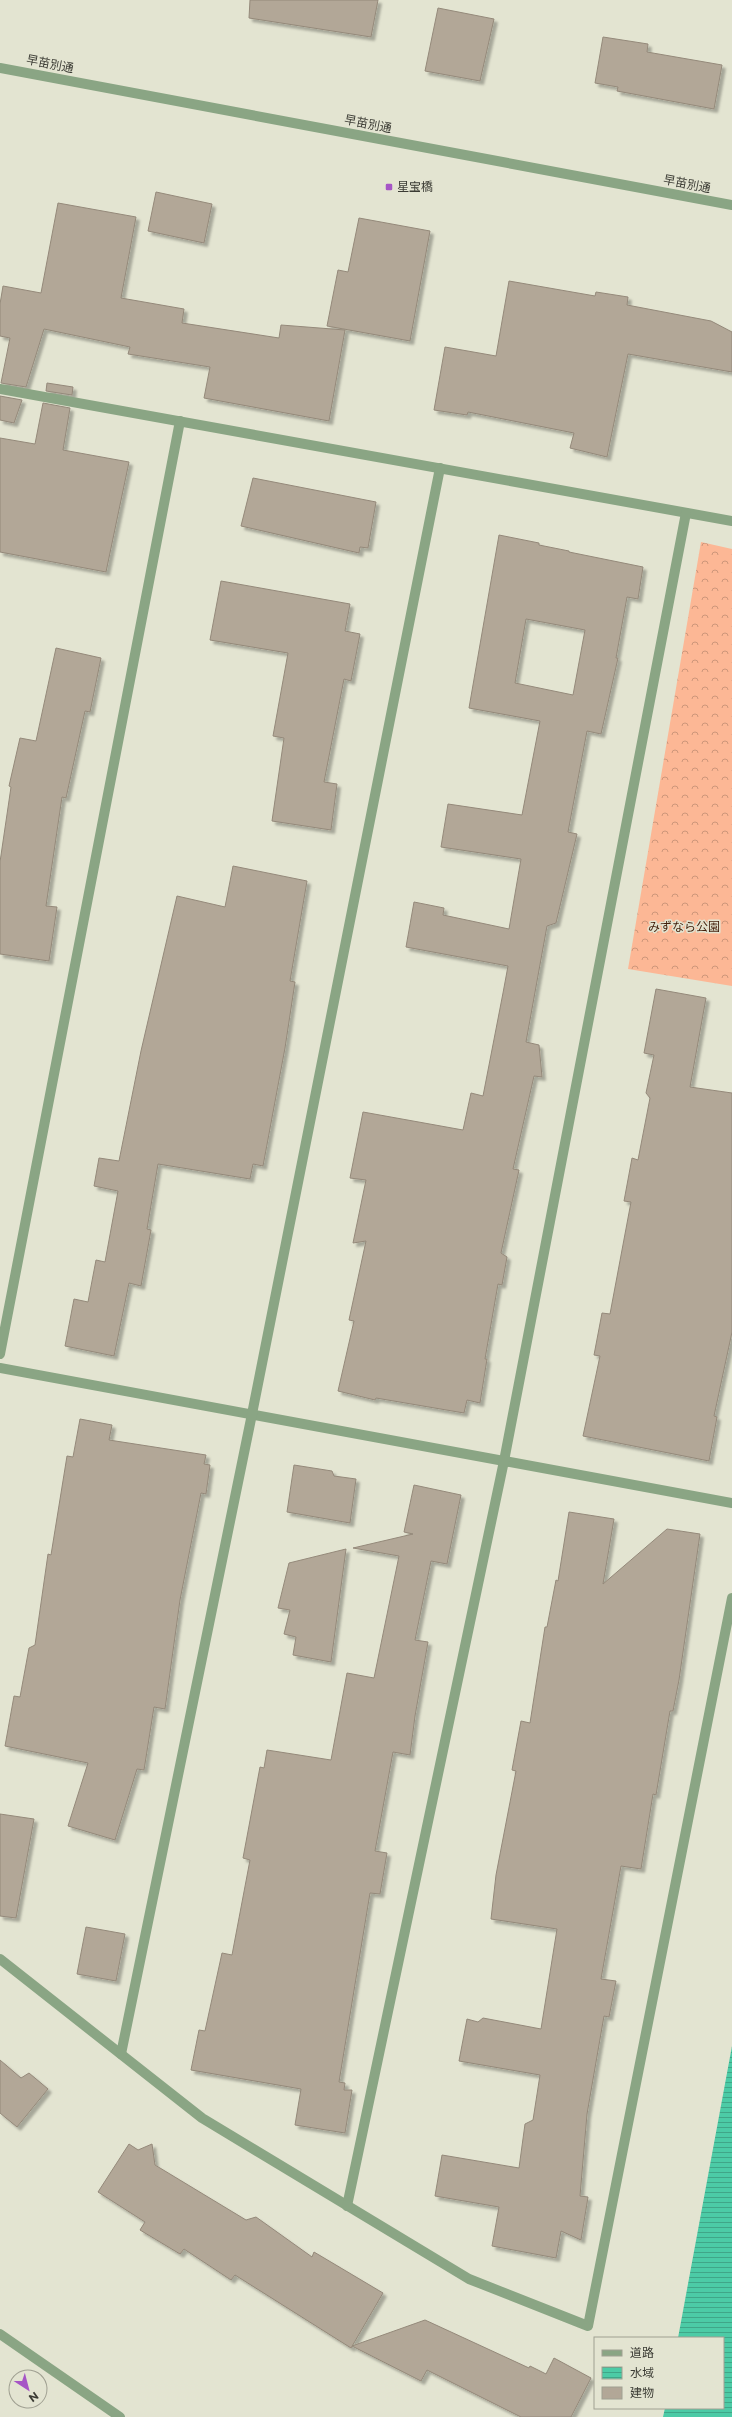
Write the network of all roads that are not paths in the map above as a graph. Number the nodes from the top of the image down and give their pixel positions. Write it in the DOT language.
graph roads {
  1 [pos="0,68"];
  2 [pos="732,205"];
  3 [pos="0,388"];
  4 [pos="180,421"];
  5 [pos="440,468"];
  6 [pos="686,513"];
  7 [pos="732,521"];
  8 [pos="0,1354"];
  9 [pos="0,1368"];
  10 [pos="252,1414"];
  11 [pos="504,1461"];
  12 [pos="732,1503"];
  13 [pos="732,1598"];
  14 [pos="0,1959"];
  15 [pos="121,2054"];
  16 [pos="347,2206"];
  17 [pos="0,2334"];
  18 [pos="120,2417"];
  1 -- 2 [label="street, 早苗別通"];
  3 -- 4 [label="street"];
  4 -- 5 [label="street"];
  4 -- 8 [label="street"];
  5 -- 6 [label="street"];
  5 -- 10 [label="street"];
  6 -- 7 [label="street"];
  6 -- 11 [label="street"];
  9 -- 10 [label="street"];
  10 -- 11 [label="street"];
  10 -- 15 [label="street"];
  11 -- 12 [label="street"];
  11 -- 16 [label="street"];
  13 -- 16 [label="street"];
  14 -- 15 [label="street"];
  15 -- 16 [label="street"];
  17 -- 18 [label="street"];
}
